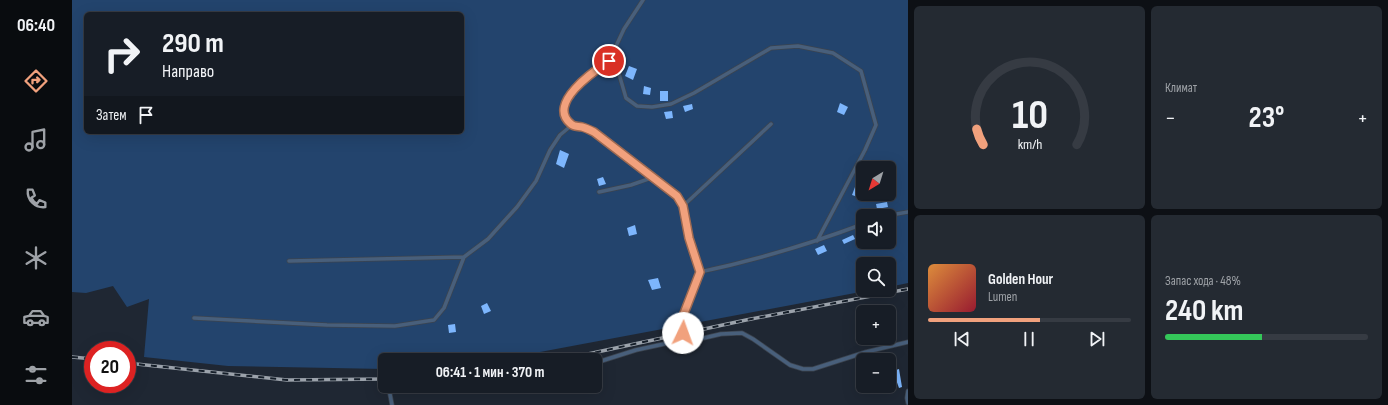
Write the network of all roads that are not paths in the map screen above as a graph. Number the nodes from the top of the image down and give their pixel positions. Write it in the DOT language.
graph roads {
  1 [pos="643,0"];
  2 [pos="609,61"];
  3 [pos="771,124"];
  4 [pos="572,126"];
  5 [pos="654,177"];
  6 [pos="599,192"];
  7 [pos="683,206"];
  8 [pos="908,212"];
  9 [pos="896,214"];
  10 [pos="856,227"];
  11 [pos="817,241"];
  12 [pos="464,257"];
  13 [pos="289,261"];
  14 [pos="700,272"];
  15 [pos="194,318"];
  16 [pos="687,339"];
  17 [pos="908,342"];
  18 [pos="602,361"];
  19 [pos="908,391"];
  20 [pos="390,393"];
  21 [pos="908,403"];
  22 [pos="392,405"];
  1 -- 2 [label="lane"];
  2 -- 4 [label="lane"];
  2 -- 11 [label="lane"];
  3 -- 7 [label="lane"];
  4 -- 5 [label="lane"];
  4 -- 12 [label="lane"];
  5 -- 6 [label="lane"];
  5 -- 7 [label="lane"];
  7 -- 14 [label="lane"];
  8 -- 9 [label="lane"];
  10 -- 11 [label="lane"];
  11 -- 14 [label="lane"];
  12 -- 13 [label="lane"];
  12 -- 15 [label="lane"];
  14 -- 16 [label="lane"];
  16 -- 17 [label="lane"];
  16 -- 18 [label="lane"];
  19 -- 21 [label="lane"];
  20 -- 22 [label="lane"];
}
